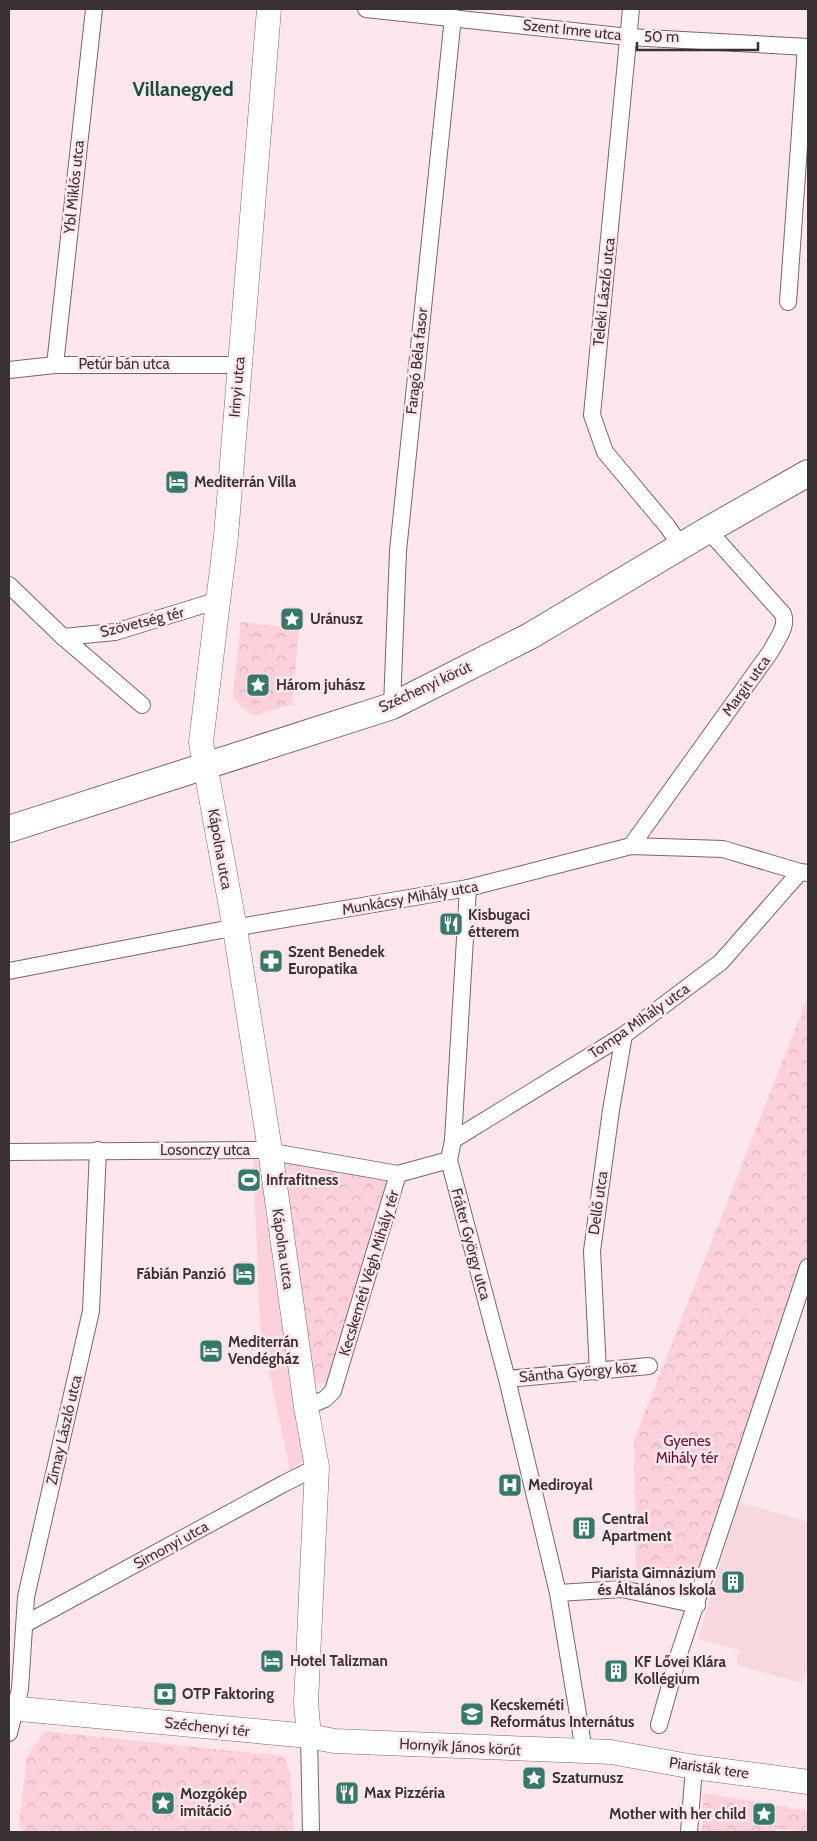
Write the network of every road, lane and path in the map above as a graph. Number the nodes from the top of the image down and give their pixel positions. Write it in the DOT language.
graph roads {
  1 [pos="94,9"];
  2 [pos="269,9"];
  3 [pos="366,9"];
  4 [pos="631,9"];
  5 [pos="453,17"];
  6 [pos="630,36"];
  7 [pos="807,47"];
  8 [pos="801,209"];
  9 [pos="788,302"];
  10 [pos="55,365"];
  11 [pos="239,365"];
  12 [pos="9,370"];
  13 [pos="808,473"];
  14 [pos="708,530"];
  15 [pos="681,546"];
  16 [pos="9,585"];
  17 [pos="219,600"];
  18 [pos="63,637"];
  19 [pos="142,705"];
  20 [pos="392,706"];
  21 [pos="205,765"];
  22 [pos="9,829"];
  23 [pos="631,846"];
  24 [pos="804,873"];
  25 [pos="468,888"];
  26 [pos="235,929"];
  27 [pos="9,971"];
  28 [pos="624,1035"];
  29 [pos="453,1140"];
  30 [pos="98,1150"];
  31 [pos="270,1150"];
  32 [pos="9,1152"];
  33 [pos="449,1160"];
  34 [pos="398,1174"];
  35 [pos="808,1267"];
  36 [pos="649,1366"];
  37 [pos="598,1372"];
  38 [pos="507,1379"];
  39 [pos="306,1407"];
  40 [pos="317,1467"];
  41 [pos="558,1593"];
  42 [pos="697,1605"];
  43 [pos="25,1624"];
  44 [pos="12,1708"];
  45 [pos="659,1725"];
  46 [pos="9,1733"];
  47 [pos="309,1736"];
  48 [pos="584,1751"];
  49 [pos="611,1752"];
  50 [pos="694,1767"];
  51 [pos="807,1782"];
  52 [pos="311,1832"];
  53 [pos="688,1832"];
  1 -- 10 [label="street, Ybl Miklós utca"];
  2 -- 11 [label="street, Irinyi utca"];
  3 -- 5 [label="street, Szent Imre utca"];
  4 -- 6 [label="street, Teleki László utca"];
  5 -- 6 [label="street, Szent Imre utca"];
  5 -- 20 [label="street, Faragó Béla fasor"];
  6 -- 7 [label="street, Szent Imre utca"];
  6 -- 15 [label="street, Teleki László utca"];
  7 -- 8 [label="street"];
  8 -- 9 [label="street"];
  10 -- 11 [label="street, Petúr bán utca"];
  10 -- 12 [label="street, Petúr bán utca"];
  11 -- 17 [label="street, Irinyi utca"];
  13 -- 14 [label="main road, Széchenyi körút"];
  14 -- 15 [label="main road, Széchenyi körút"];
  14 -- 23 [label="street, Margit utca"];
  15 -- 20 [label="main road, Széchenyi körút"];
  16 -- 18 [label="street"];
  17 -- 18 [label="street, Szövetség tér"];
  17 -- 21 [label="street, Irinyi utca"];
  18 -- 19 [label="street"];
  20 -- 21 [label="main road, Széchenyi körút"];
  21 -- 22 [label="main road, Széchenyi körút"];
  21 -- 26 [label="street, Kápolna utca"];
  23 -- 24 [label="street, Munkácsy Mihály utca"];
  23 -- 25 [label="street, Munkácsy Mihály utca"];
  24 -- 28 [label="street, Tompa Mihály utca"];
  25 -- 26 [label="street, Munkácsy Mihály utca"];
  25 -- 29 [label="street, Fráter György utca"];
  26 -- 27 [label="street, Munkácsy Mihály utca"];
  26 -- 31 [label="street, Kápolna utca"];
  28 -- 29 [label="street, Tompa Mihály utca"];
  28 -- 37 [label="street, Dellő utca"];
  29 -- 33 [label="street, Fráter György utca"];
  30 -- 31 [label="street, Losonczy utca"];
  30 -- 32 [label="street, Losonczy utca"];
  30 -- 43 [label="street, Zimay László utca"];
  31 -- 34 [label="street, Losonczy utca"];
  31 -- 39 [label="street, Kápolna utca"];
  33 -- 34 [label="street, Kecskeméti Végh Mihály tér"];
  33 -- 38 [label="street, Fráter György utca"];
  34 -- 39 [label="street, Kecskeméti Végh Mihály tér"];
  35 -- 42 [label="street"];
  36 -- 37 [label="street, Sántha György köz"];
  37 -- 38 [label="street, Sántha György köz"];
  38 -- 41 [label="street, Fráter György utca"];
  39 -- 40 [label="street, Kápolna utca"];
  40 -- 43 [label="street, Simonyi utca"];
  40 -- 47 [label="street, Kápolna utca"];
  41 -- 42 [label="street"];
  41 -- 48 [label="street"];
  42 -- 45 [label="street"];
  43 -- 44 [label="street, Zimay László utca"];
  44 -- 46 [label="street, Zimay László utca"];
  44 -- 47 [label="street, Széchenyi tér"];
  47 -- 48 [label="street, Hornyik János körút"];
  47 -- 52 [label="street"];
  48 -- 49 [label="street, Hornyik János körút"];
  49 -- 50 [label="street, Piaristák tere"];
  50 -- 51 [label="street, Piaristák tere"];
  50 -- 53 [label="street"];
}
